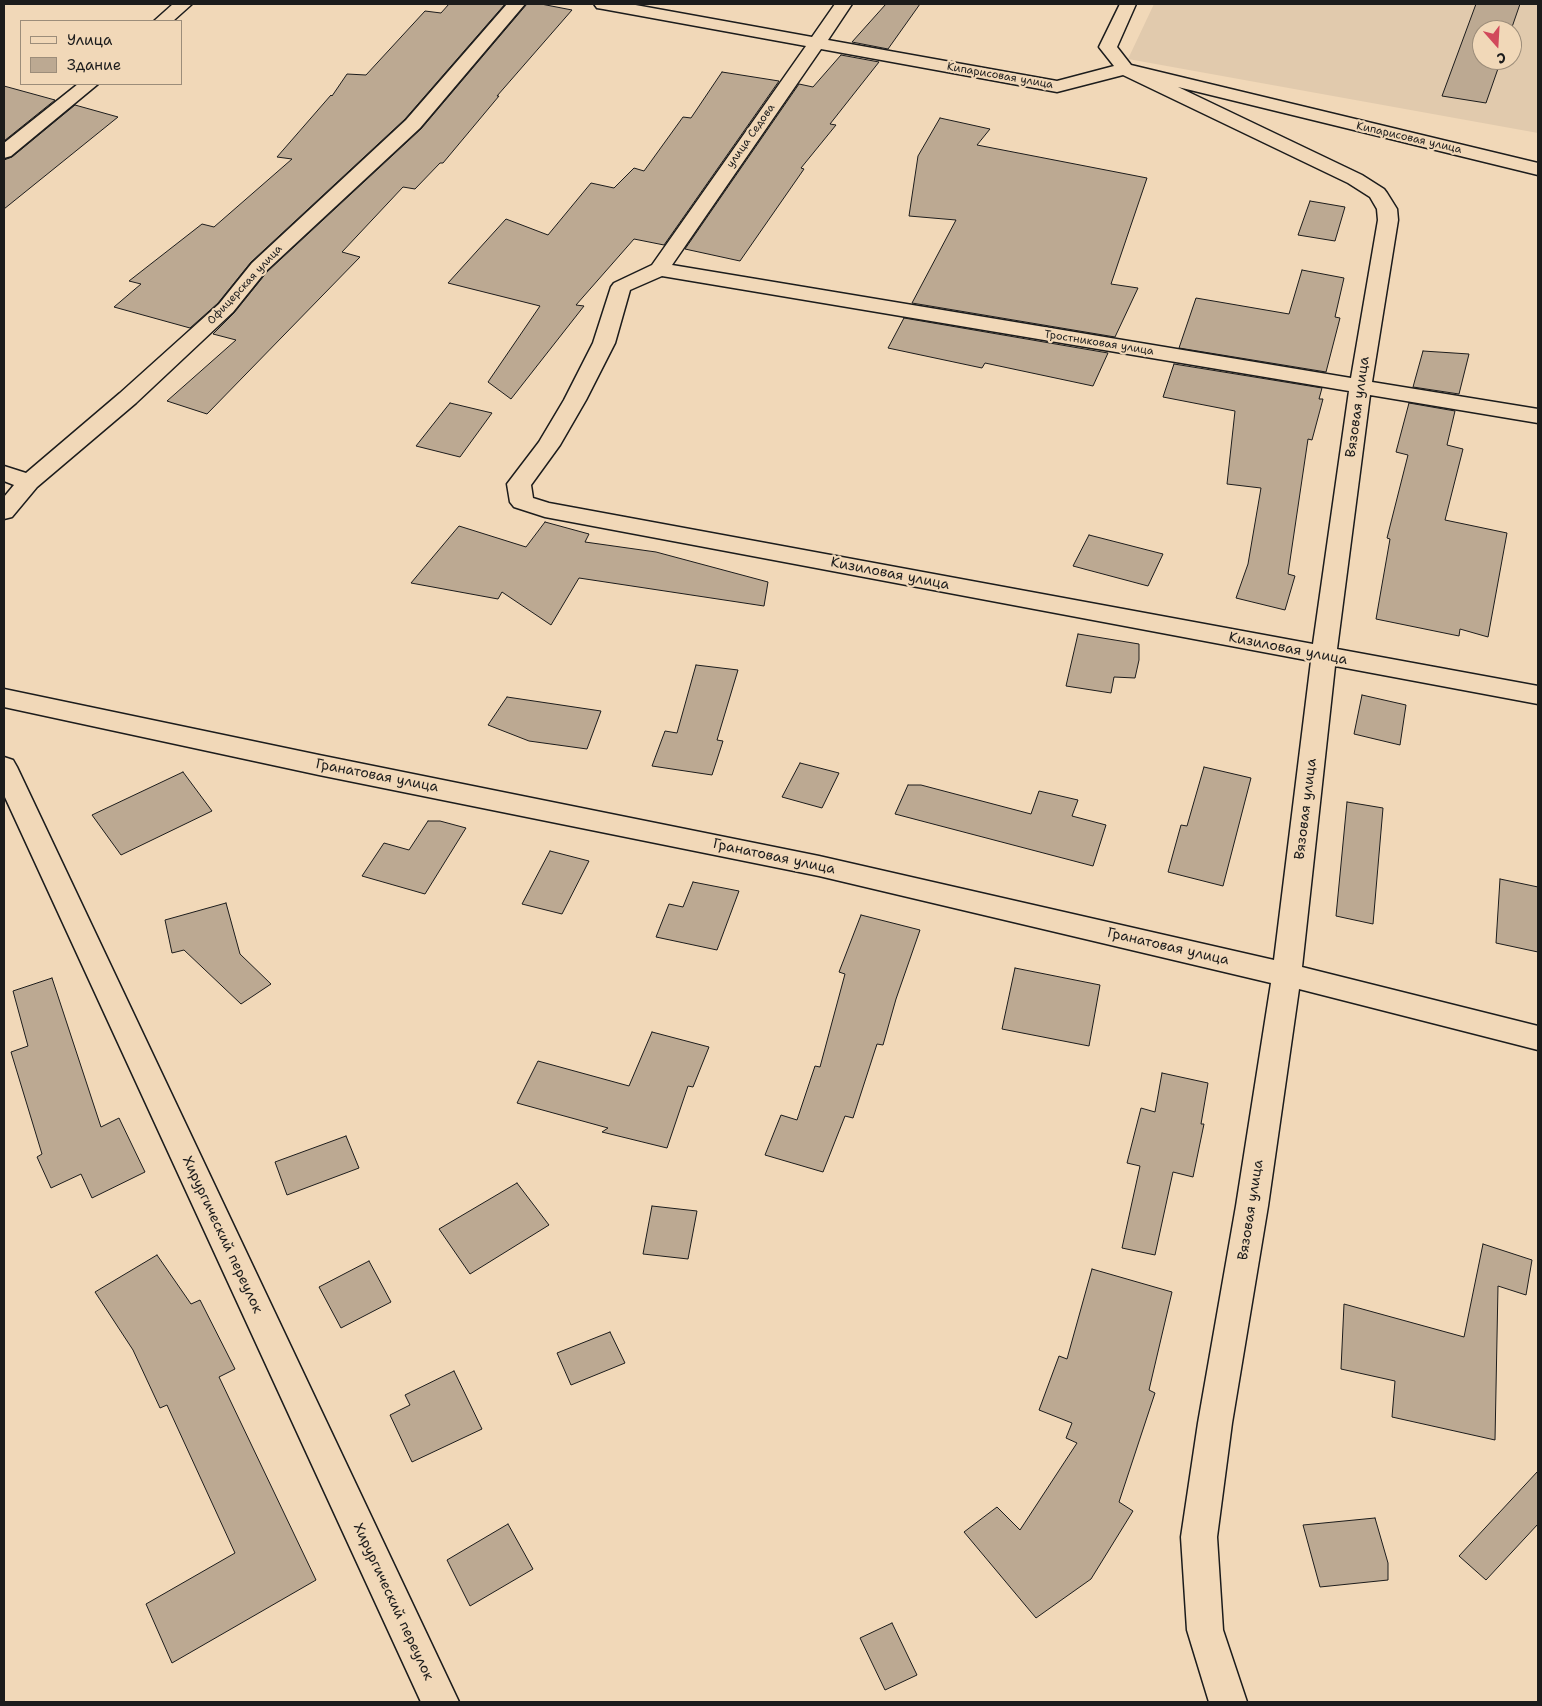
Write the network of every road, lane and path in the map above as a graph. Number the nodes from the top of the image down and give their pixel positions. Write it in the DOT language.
graph roads {
  1 [pos="184,4"];
  2 [pos="516,4"];
  3 [pos="603,4"];
  4 [pos="844,4"];
  5 [pos="1128,4"];
  6 [pos="164,20"];
  7 [pos="818,43"];
  8 [pos="1125,69"];
  9 [pos="88,85"];
  10 [pos="4,152"];
  11 [pos="1538,169"];
  12 [pos="659,269"];
  13 [pos="1360,386"];
  14 [pos="1538,416"];
  15 [pos="4,473"];
  16 [pos="29,482"];
  17 [pos="4,512"];
  18 [pos="1324,655"];
  19 [pos="1538,695"];
  20 [pos="4,698"];
  21 [pos="4,767"];
  22 [pos="1287,974"];
  23 [pos="1538,1038"];
  24 [pos="440,1702"];
  25 [pos="1228,1702"];
  1 -- 6 [label="street"];
  2 -- 16 [label="street, Офицерская улица"];
  3 -- 7 [label="street, Кипарисовая улица"];
  4 -- 7 [label="street, улица Седова"];
  5 -- 8 [label="street"];
  7 -- 8 [label="street, Кипарисовая улица"];
  7 -- 12 [label="street, улица Седова"];
  8 -- 11 [label="street, Кипарисовая улица"];
  8 -- 13 [label="street, Вязовая улица"];
  9 -- 10 [label="street"];
  12 -- 13 [label="street, Тростниковая улица"];
  12 -- 18 [label="street, Кизиловая улица"];
  13 -- 14 [label="street, Тростниковая улица"];
  13 -- 18 [label="street, Вязовая улица"];
  15 -- 16 [label="street"];
  16 -- 17 [label="street, Офицерская улица"];
  18 -- 19 [label="street, Кизиловая улица"];
  18 -- 22 [label="street, Вязовая улица"];
  20 -- 22 [label="street, Гранатовая улица"];
  21 -- 24 [label="street, Хирургический переулок"];
  22 -- 23 [label="street, Гранатовая улица"];
  22 -- 25 [label="street, Вязовая улица"];
}
